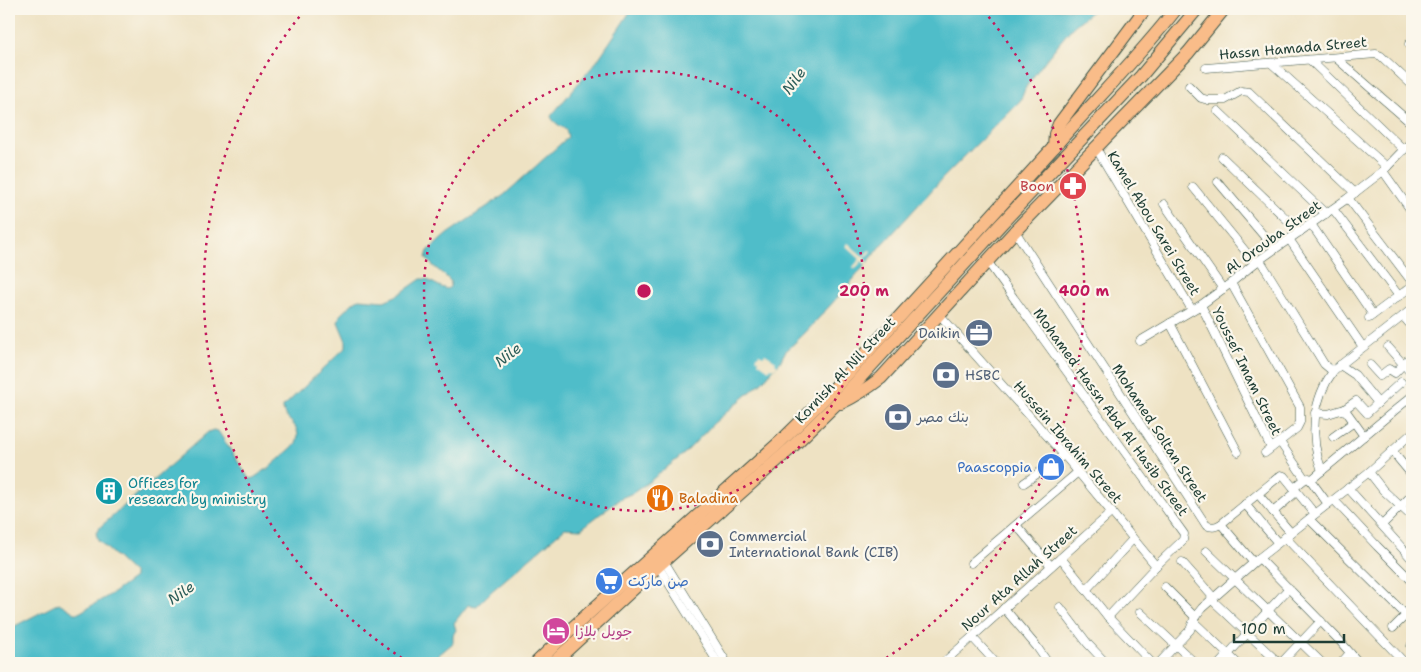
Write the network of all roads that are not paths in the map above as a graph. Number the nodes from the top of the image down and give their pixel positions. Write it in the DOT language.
graph roads {
  1 [pos="1145,9"];
  2 [pos="1176,9"];
  3 [pos="1197,9"];
  4 [pos="1224,9"];
  5 [pos="1336,58"];
  6 [pos="1310,60"];
  7 [pos="1271,63"];
  8 [pos="1206,68"];
  9 [pos="1412,85"];
  10 [pos="1189,86"];
  11 [pos="1218,111"];
  12 [pos="1412,124"];
  13 [pos="1412,142"];
  14 [pos="1054,147"];
  15 [pos="1096,148"];
  16 [pos="1404,150"];
  17 [pos="1222,158"];
  18 [pos="1385,169"];
  19 [pos="1218,182"];
  20 [pos="1194,188"];
  21 [pos="1355,193"];
  22 [pos="1348,198"];
  23 [pos="1164,204"];
  24 [pos="1330,211"];
  25 [pos="1412,212"];
  26 [pos="1001,224"];
  27 [pos="1311,224"];
  28 [pos="1015,231"];
  29 [pos="1300,232"];
  30 [pos="1289,239"];
  31 [pos="998,249"];
  32 [pos="1275,250"];
  33 [pos="987,261"];
  34 [pos="1257,262"];
  35 [pos="1231,283"];
  36 [pos="1412,287"];
  37 [pos="1223,288"];
  38 [pos="1399,296"];
  39 [pos="1200,305"];
  40 [pos="1412,309"];
  41 [pos="1192,310"];
  42 [pos="939,314"];
  43 [pos="1403,316"];
  44 [pos="1170,323"];
  45 [pos="1412,327"];
  46 [pos="1140,341"];
  47 [pos="1388,346"];
  48 [pos="1363,347"];
  49 [pos="1412,355"];
  50 [pos="1404,364"];
  51 [pos="1340,365"];
  52 [pos="1370,365"];
  53 [pos="1334,370"];
  54 [pos="1349,371"];
  55 [pos="1394,372"];
  56 [pos="1412,374"];
  57 [pos="1342,378"];
  58 [pos="1401,382"];
  59 [pos="1412,397"];
  60 [pos="1378,403"];
  61 [pos="836,404"];
  62 [pos="1343,410"];
  63 [pos="1316,412"];
  64 [pos="1301,414"];
  65 [pos="1354,422"];
  66 [pos="1364,436"];
  67 [pos="1411,436"];
  68 [pos="1333,437"];
  69 [pos="1280,442"];
  70 [pos="1392,451"];
  71 [pos="1238,452"];
  72 [pos="1064,455"];
  73 [pos="1322,471"];
  74 [pos="1078,472"];
  75 [pos="1369,472"];
  76 [pos="1412,476"];
  77 [pos="1308,479"];
  78 [pos="1024,483"];
  79 [pos="1348,488"];
  80 [pos="1295,490"];
  81 [pos="1258,494"];
  82 [pos="1412,495"];
  83 [pos="1331,502"];
  84 [pos="1245,504"];
  85 [pos="1400,506"];
  86 [pos="1112,512"];
  87 [pos="1273,512"];
  88 [pos="1312,517"];
  89 [pos="1412,517"];
  90 [pos="1221,524"];
  91 [pos="1016,525"];
  92 [pos="1382,525"];
  93 [pos="1288,535"];
  94 [pos="1133,539"];
  95 [pos="1278,543"];
  96 [pos="1206,551"];
  97 [pos="1061,558"];
  98 [pos="1412,559"];
  99 [pos="1256,560"];
  100 [pos="1182,562"];
  101 [pos="971,563"];
  102 [pos="661,564"];
  103 [pos="1051,566"];
  104 [pos="1156,566"];
  105 [pos="1235,579"];
  106 [pos="1412,581"];
  107 [pos="1165,586"];
  108 [pos="1289,588"];
  109 [pos="1086,590"];
  110 [pos="1212,598"];
  111 [pos="1060,607"];
  112 [pos="1004,608"];
  113 [pos="1268,611"];
  114 [pos="1140,612"];
  115 [pos="1406,615"];
  116 [pos="1108,617"];
  117 [pos="1194,619"];
  118 [pos="1321,621"];
  119 [pos="1412,622"];
  120 [pos="1393,628"];
  121 [pos="1247,634"];
  122 [pos="972,637"];
  123 [pos="1301,642"];
  124 [pos="1176,645"];
  125 [pos="1350,653"];
  126 [pos="1228,654"];
  127 [pos="951,656"];
  128 [pos="536,663"];
  129 [pos="553,663"];
  130 [pos="718,663"];
  131 [pos="727,663"];
  132 [pos="943,663"];
  133 [pos="958,663"];
  134 [pos="996,663"];
  135 [pos="1048,663"];
  136 [pos="1106,663"];
  137 [pos="1152,663"];
  138 [pos="1159,663"];
  139 [pos="1195,663"];
  140 [pos="1220,663"];
  141 [pos="1237,663"];
  142 [pos="1280,663"];
  143 [pos="1322,663"];
  144 [pos="1341,663"];
  145 [pos="1359,663"];
  146 [pos="1405,663"];
  1 -- 14 [label="highway"];
  2 -- 14 [label="highway, Kornish Al Nil Street"];
  3 -- 26 [label="highway, Kornish Al Nil Street"];
  4 -- 15 [label="highway"];
  5 -- 6 [label="street, Hassn Hamada Street"];
  5 -- 9 [label="street, Hassn Hamada Street"];
  5 -- 12 [label="street"];
  6 -- 7 [label="street, Hassn Hamada Street"];
  6 -- 16 [label="street"];
  7 -- 8 [label="street, Hassn Hamada Street"];
  7 -- 18 [label="street"];
  10 -- 21 [label="street"];
  11 -- 24 [label="street"];
  13 -- 16 [label="street, Al Orouba Street"];
  14 -- 128 [label="highway, Kornish Al Nil Street"];
  15 -- 28 [label="highway"];
  15 -- 41 [label="street, Kamel Abou Sarei Street"];
  16 -- 18 [label="street, Al Orouba Street"];
  17 -- 29 [label="street"];
  18 -- 21 [label="street, Al Orouba Street"];
  18 -- 25 [label="street"];
  19 -- 32 [label="street"];
  20 -- 34 [label="street"];
  21 -- 22 [label="street, Al Orouba Street"];
  22 -- 24 [label="street, Al Orouba Street"];
  22 -- 36 [label="street"];
  23 -- 37 [label="street"];
  24 -- 27 [label="street, Al Orouba Street"];
  24 -- 38 [label="street"];
  26 -- 31 [label="highway"];
  26 -- 61 [label="highway, Kornish Al Nil Street"];
  27 -- 29 [label="street, Al Orouba Street"];
  27 -- 38 [label="street"];
  28 -- 31 [label="highway"];
  28 -- 90 [label="street, Mohamed Soltan Street"];
  29 -- 30 [label="street, Al Orouba Street"];
  30 -- 32 [label="street, Al Orouba Street"];
  30 -- 48 [label="street"];
  31 -- 33 [label="highway"];
  32 -- 34 [label="street, Al Orouba Street"];
  33 -- 42 [label="highway"];
  33 -- 104 [label="street, Mohamed Hassn Abd Al Hasib Street"];
  34 -- 35 [label="street, Al Orouba Street"];
  34 -- 53 [label="street"];
  35 -- 37 [label="street, Al Orouba Street"];
  35 -- 64 [label="street"];
  36 -- 38 [label="street"];
  37 -- 39 [label="street, Al Orouba Street"];
  39 -- 41 [label="street, Al Orouba Street"];
  39 -- 69 [label="street, Youssef Imam Street"];
  40 -- 43 [label="street"];
  41 -- 44 [label="street, Al Orouba Street"];
  42 -- 61 [label="highway"];
  42 -- 72 [label="street, Hussein Ibrahim Street"];
  43 -- 45 [label="street"];
  43 -- 48 [label="street"];
  44 -- 46 [label="street, Al Orouba Street"];
  44 -- 71 [label="street"];
  47 -- 50 [label="street"];
  48 -- 51 [label="street"];
  49 -- 50 [label="street"];
  50 -- 55 [label="street"];
  50 -- 56 [label="street"];
  51 -- 53 [label="street"];
  51 -- 54 [label="street"];
  52 -- 55 [label="street"];
  53 -- 63 [label="street"];
  54 -- 57 [label="street"];
  54 -- 60 [label="street"];
  55 -- 58 [label="street"];
  58 -- 59 [label="street"];
  58 -- 60 [label="street"];
  59 -- 66 [label="street"];
  60 -- 62 [label="street"];
  61 -- 102 [label="highway, Kornish Al Nil Street"];
  62 -- 63 [label="street"];
  62 -- 65 [label="street"];
  63 -- 64 [label="street"];
  63 -- 73 [label="street"];
  64 -- 69 [label="street"];
  65 -- 66 [label="street"];
  65 -- 68 [label="street"];
  66 -- 73 [label="street"];
  67 -- 70 [label="street"];
  69 -- 77 [label="street"];
  70 -- 75 [label="street"];
  70 -- 76 [label="street"];
  72 -- 74 [label="street, Hussein Ibrahim Street"];
  72 -- 78 [label="street"];
  73 -- 77 [label="street"];
  74 -- 86 [label="street, Hussein Ibrahim Street"];
  74 -- 91 [label="street"];
  75 -- 79 [label="street"];
  75 -- 85 [label="street"];
  77 -- 80 [label="street"];
  77 -- 83 [label="street"];
  79 -- 83 [label="street"];
  79 -- 92 [label="street"];
  80 -- 81 [label="street"];
  80 -- 87 [label="street"];
  80 -- 88 [label="street"];
  81 -- 84 [label="street"];
  81 -- 87 [label="street"];
  82 -- 85 [label="street"];
  83 -- 88 [label="street"];
  83 -- 106 [label="street"];
  84 -- 90 [label="street"];
  84 -- 95 [label="street"];
  85 -- 89 [label="street"];
  85 -- 92 [label="street"];
  86 -- 94 [label="street, Hussein Ibrahim Street"];
  86 -- 97 [label="street, Nour Ata Allah Street"];
  87 -- 93 [label="street"];
  88 -- 93 [label="street"];
  88 -- 115 [label="street"];
  90 -- 99 [label="street"];
  91 -- 101 [label="street"];
  91 -- 103 [label="street"];
  92 -- 98 [label="street"];
  93 -- 95 [label="street"];
  93 -- 146 [label="street"];
  94 -- 104 [label="street, Hussein Ibrahim Street"];
  94 -- 109 [label="street"];
  95 -- 99 [label="street"];
  96 -- 105 [label="street"];
  97 -- 103 [label="street, Nour Ata Allah Street"];
  97 -- 109 [label="street"];
  99 -- 105 [label="street"];
  99 -- 108 [label="street"];
  100 -- 110 [label="street"];
  102 -- 129 [label="highway, Kornish Al Nil Street"];
  102 -- 130 [label="street"];
  102 -- 131 [label="street"];
  103 -- 112 [label="street, Nour Ata Allah Street"];
  104 -- 116 [label="street, Mohamed Hassn Abd Al Hasib Street"];
  105 -- 110 [label="street"];
  105 -- 113 [label="street"];
  107 -- 117 [label="street"];
  108 -- 113 [label="street"];
  108 -- 118 [label="street"];
  109 -- 116 [label="street"];
  110 -- 117 [label="street"];
  110 -- 121 [label="street"];
  111 -- 136 [label="street"];
  112 -- 122 [label="street, Nour Ata Allah Street"];
  112 -- 135 [label="street"];
  113 -- 121 [label="street"];
  113 -- 123 [label="street"];
  114 -- 124 [label="street"];
  115 -- 119 [label="street"];
  115 -- 120 [label="street"];
  116 -- 137 [label="street"];
  117 -- 124 [label="street"];
  117 -- 126 [label="street"];
  118 -- 123 [label="street"];
  118 -- 125 [label="street"];
  121 -- 126 [label="street"];
  121 -- 142 [label="street"];
  122 -- 127 [label="street, Nour Ata Allah Street"];
  122 -- 134 [label="street"];
  123 -- 142 [label="street"];
  123 -- 143 [label="street"];
  124 -- 138 [label="street"];
  124 -- 139 [label="street"];
  125 -- 144 [label="street"];
  125 -- 145 [label="street"];
  126 -- 140 [label="street"];
  126 -- 141 [label="street"];
  127 -- 132 [label="street, Nour Ata Allah Street"];
  127 -- 133 [label="street"];
}
